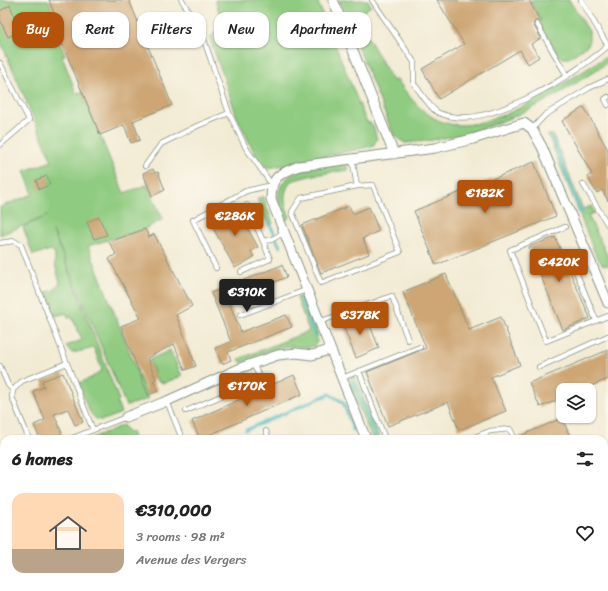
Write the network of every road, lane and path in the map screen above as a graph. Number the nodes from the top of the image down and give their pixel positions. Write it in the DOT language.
graph roads {
  1 [pos="182,0"];
  2 [pos="333,0"];
  3 [pos="372,0"];
  4 [pos="581,0"];
  5 [pos="537,24"];
  6 [pos="0,63"];
  7 [pos="567,76"];
  8 [pos="608,79"];
  9 [pos="608,97"];
  10 [pos="608,105"];
  11 [pos="230,113"];
  12 [pos="532,129"];
  13 [pos="0,145"];
  14 [pos="394,154"];
  15 [pos="352,158"];
  16 [pos="145,166"];
  17 [pos="583,184"];
  18 [pos="272,185"];
  19 [pos="356,186"];
  20 [pos="248,205"];
  21 [pos="608,225"];
  22 [pos="565,227"];
  23 [pos="283,233"];
  24 [pos="263,242"];
  25 [pos="0,244"];
  26 [pos="572,262"];
  27 [pos="216,268"];
  28 [pos="241,272"];
  29 [pos="605,284"];
  30 [pos="306,290"];
  31 [pos="608,303"];
  32 [pos="240,315"];
  33 [pos="608,316"];
  34 [pos="596,320"];
  35 [pos="319,322"];
  36 [pos="608,336"];
  37 [pos="408,340"];
  38 [pos="420,347"];
  39 [pos="330,350"];
  40 [pos="67,363"];
  41 [pos="253,364"];
  42 [pos="0,366"];
  43 [pos="539,367"];
  44 [pos="359,371"];
  45 [pos="342,378"];
  46 [pos="13,390"];
  47 [pos="167,401"];
  48 [pos="186,411"];
  49 [pos="126,417"];
  50 [pos="93,430"];
  51 [pos="266,431"];
  52 [pos="27,435"];
  53 [pos="80,435"];
  54 [pos="180,435"];
  55 [pos="268,435"];
  56 [pos="362,435"];
  57 [pos="383,435"];
  58 [pos="480,435"];
  59 [pos="513,435"];
  1 -- 11 [label="lane"];
  2 -- 14 [label="street"];
  3 -- 7 [label="lane"];
  4 -- 7 [label="lane"];
  5 -- 7 [label="lane"];
  6 -- 13 [label="lane"];
  8 -- 12 [label="lane"];
  9 -- 10 [label="lane"];
  11 -- 16 [label="lane"];
  11 -- 18 [label="lane"];
  12 -- 14 [label="street"];
  12 -- 29 [label="street"];
  14 -- 15 [label="street"];
  15 -- 18 [label="street"];
  15 -- 19 [label="lane"];
  17 -- 21 [label="lane"];
  18 -- 23 [label="street"];
  18 -- 27 [label="lane"];
  19 -- 19 [label="lane"];
  20 -- 24 [label="lane"];
  22 -- 34 [label="lane"];
  23 -- 24 [label="lane"];
  23 -- 30 [label="street"];
  24 -- 28 [label="lane"];
  25 -- 40 [label="lane"];
  26 -- 34 [label="lane"];
  29 -- 31 [label="street"];
  30 -- 32 [label="lane"];
  30 -- 35 [label="street"];
  33 -- 34 [label="lane"];
  35 -- 37 [label="lane"];
  35 -- 39 [label="street"];
  36 -- 43 [label="lane"];
  38 -- 44 [label="lane"];
  39 -- 41 [label="street"];
  39 -- 45 [label="street"];
  40 -- 46 [label="lane"];
  40 -- 50 [label="lane"];
  41 -- 47 [label="street"];
  41 -- 48 [label="lane"];
  42 -- 46 [label="lane"];
  44 -- 45 [label="lane"];
  44 -- 57 [label="lane"];
  45 -- 56 [label="street"];
  46 -- 52 [label="lane"];
  47 -- 49 [label="street"];
  47 -- 54 [label="lane"];
  49 -- 50 [label="lane"];
  50 -- 53 [label="lane"];
  51 -- 55 [label="lane"];
  58 -- 59 [label="lane"];
}
